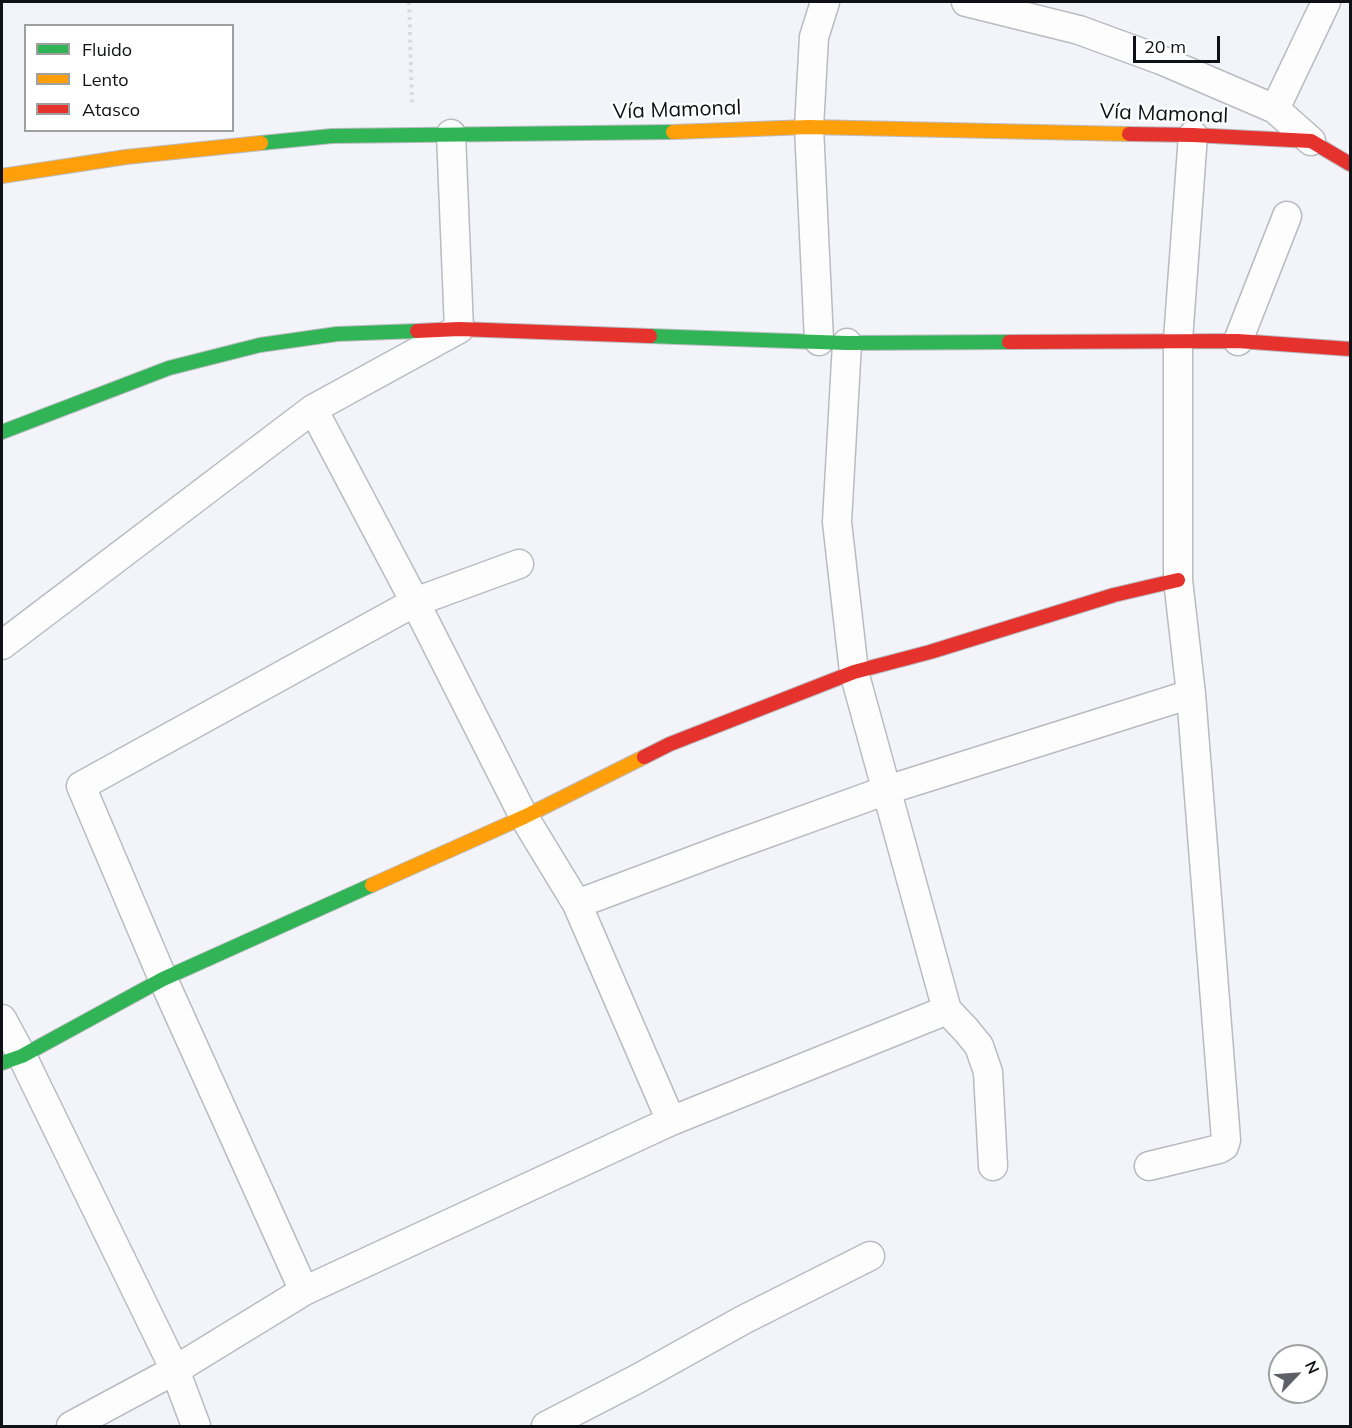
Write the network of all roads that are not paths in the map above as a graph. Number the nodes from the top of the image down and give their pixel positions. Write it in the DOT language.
graph roads {
  1 [pos="825,2"];
  2 [pos="966,2"];
  3 [pos="1326,2"];
  4 [pos="1275,109"];
  5 [pos="809,127"];
  6 [pos="451,134"];
  7 [pos="1193,135"];
  8 [pos="1311,141"];
  9 [pos="1350,164"];
  10 [pos="2,176"];
  11 [pos="1287,216"];
  12 [pos="459,329"];
  13 [pos="1178,340"];
  14 [pos="1238,341"];
  15 [pos="833,342"];
  16 [pos="1350,349"];
  17 [pos="313,409"];
  18 [pos="2,432"];
  19 [pos="519,564"];
  20 [pos="1178,580"];
  21 [pos="415,602"];
  22 [pos="2,645"];
  23 [pos="854,672"];
  24 [pos="1191,694"];
  25 [pos="887,790"];
  26 [pos="524,817"];
  27 [pos="577,904"];
  28 [pos="163,979"];
  29 [pos="947,1010"];
  30 [pos="2,1019"];
  31 [pos="12,1060"];
  32 [pos="671,1121"];
  33 [pos="993,1166"];
  34 [pos="1149,1166"];
  35 [pos="870,1256"];
  36 [pos="304,1291"];
  37 [pos="174,1370"];
  38 [pos="70,1426"];
  39 [pos="196,1426"];
  40 [pos="546,1426"];
  1 -- 5 [label="street"];
  2 -- 4 [label="street"];
  3 -- 4 [label="street"];
  4 -- 8 [label="street"];
  5 -- 6 [label="street, Vía Mamonal"];
  5 -- 7 [label="street, Vía Mamonal"];
  5 -- 15 [label="street"];
  6 -- 10 [label="street, Vía Mamonal"];
  6 -- 12 [label="street"];
  7 -- 8 [label="street, Vía Mamonal"];
  7 -- 13 [label="street"];
  8 -- 9 [label="street, Vía Mamonal"];
  11 -- 14 [label="street"];
  12 -- 15 [label="street"];
  12 -- 17 [label="street"];
  12 -- 18 [label="street"];
  13 -- 14 [label="street"];
  13 -- 15 [label="street"];
  13 -- 20 [label="street"];
  14 -- 16 [label="street"];
  15 -- 23 [label="street"];
  17 -- 21 [label="street"];
  17 -- 22 [label="street"];
  19 -- 21 [label="street"];
  20 -- 23 [label="street"];
  20 -- 24 [label="street"];
  21 -- 26 [label="street"];
  21 -- 28 [label="street"];
  23 -- 25 [label="street"];
  23 -- 26 [label="street"];
  24 -- 25 [label="street"];
  24 -- 34 [label="street"];
  25 -- 27 [label="street"];
  25 -- 29 [label="street"];
  26 -- 27 [label="street"];
  26 -- 28 [label="street"];
  27 -- 32 [label="street"];
  28 -- 31 [label="street"];
  28 -- 36 [label="street"];
  29 -- 32 [label="street"];
  29 -- 33 [label="street"];
  30 -- 31 [label="street"];
  31 -- 37 [label="street"];
  32 -- 36 [label="street"];
  35 -- 40 [label="street"];
  36 -- 37 [label="street"];
  37 -- 38 [label="street"];
  37 -- 39 [label="street"];
}
